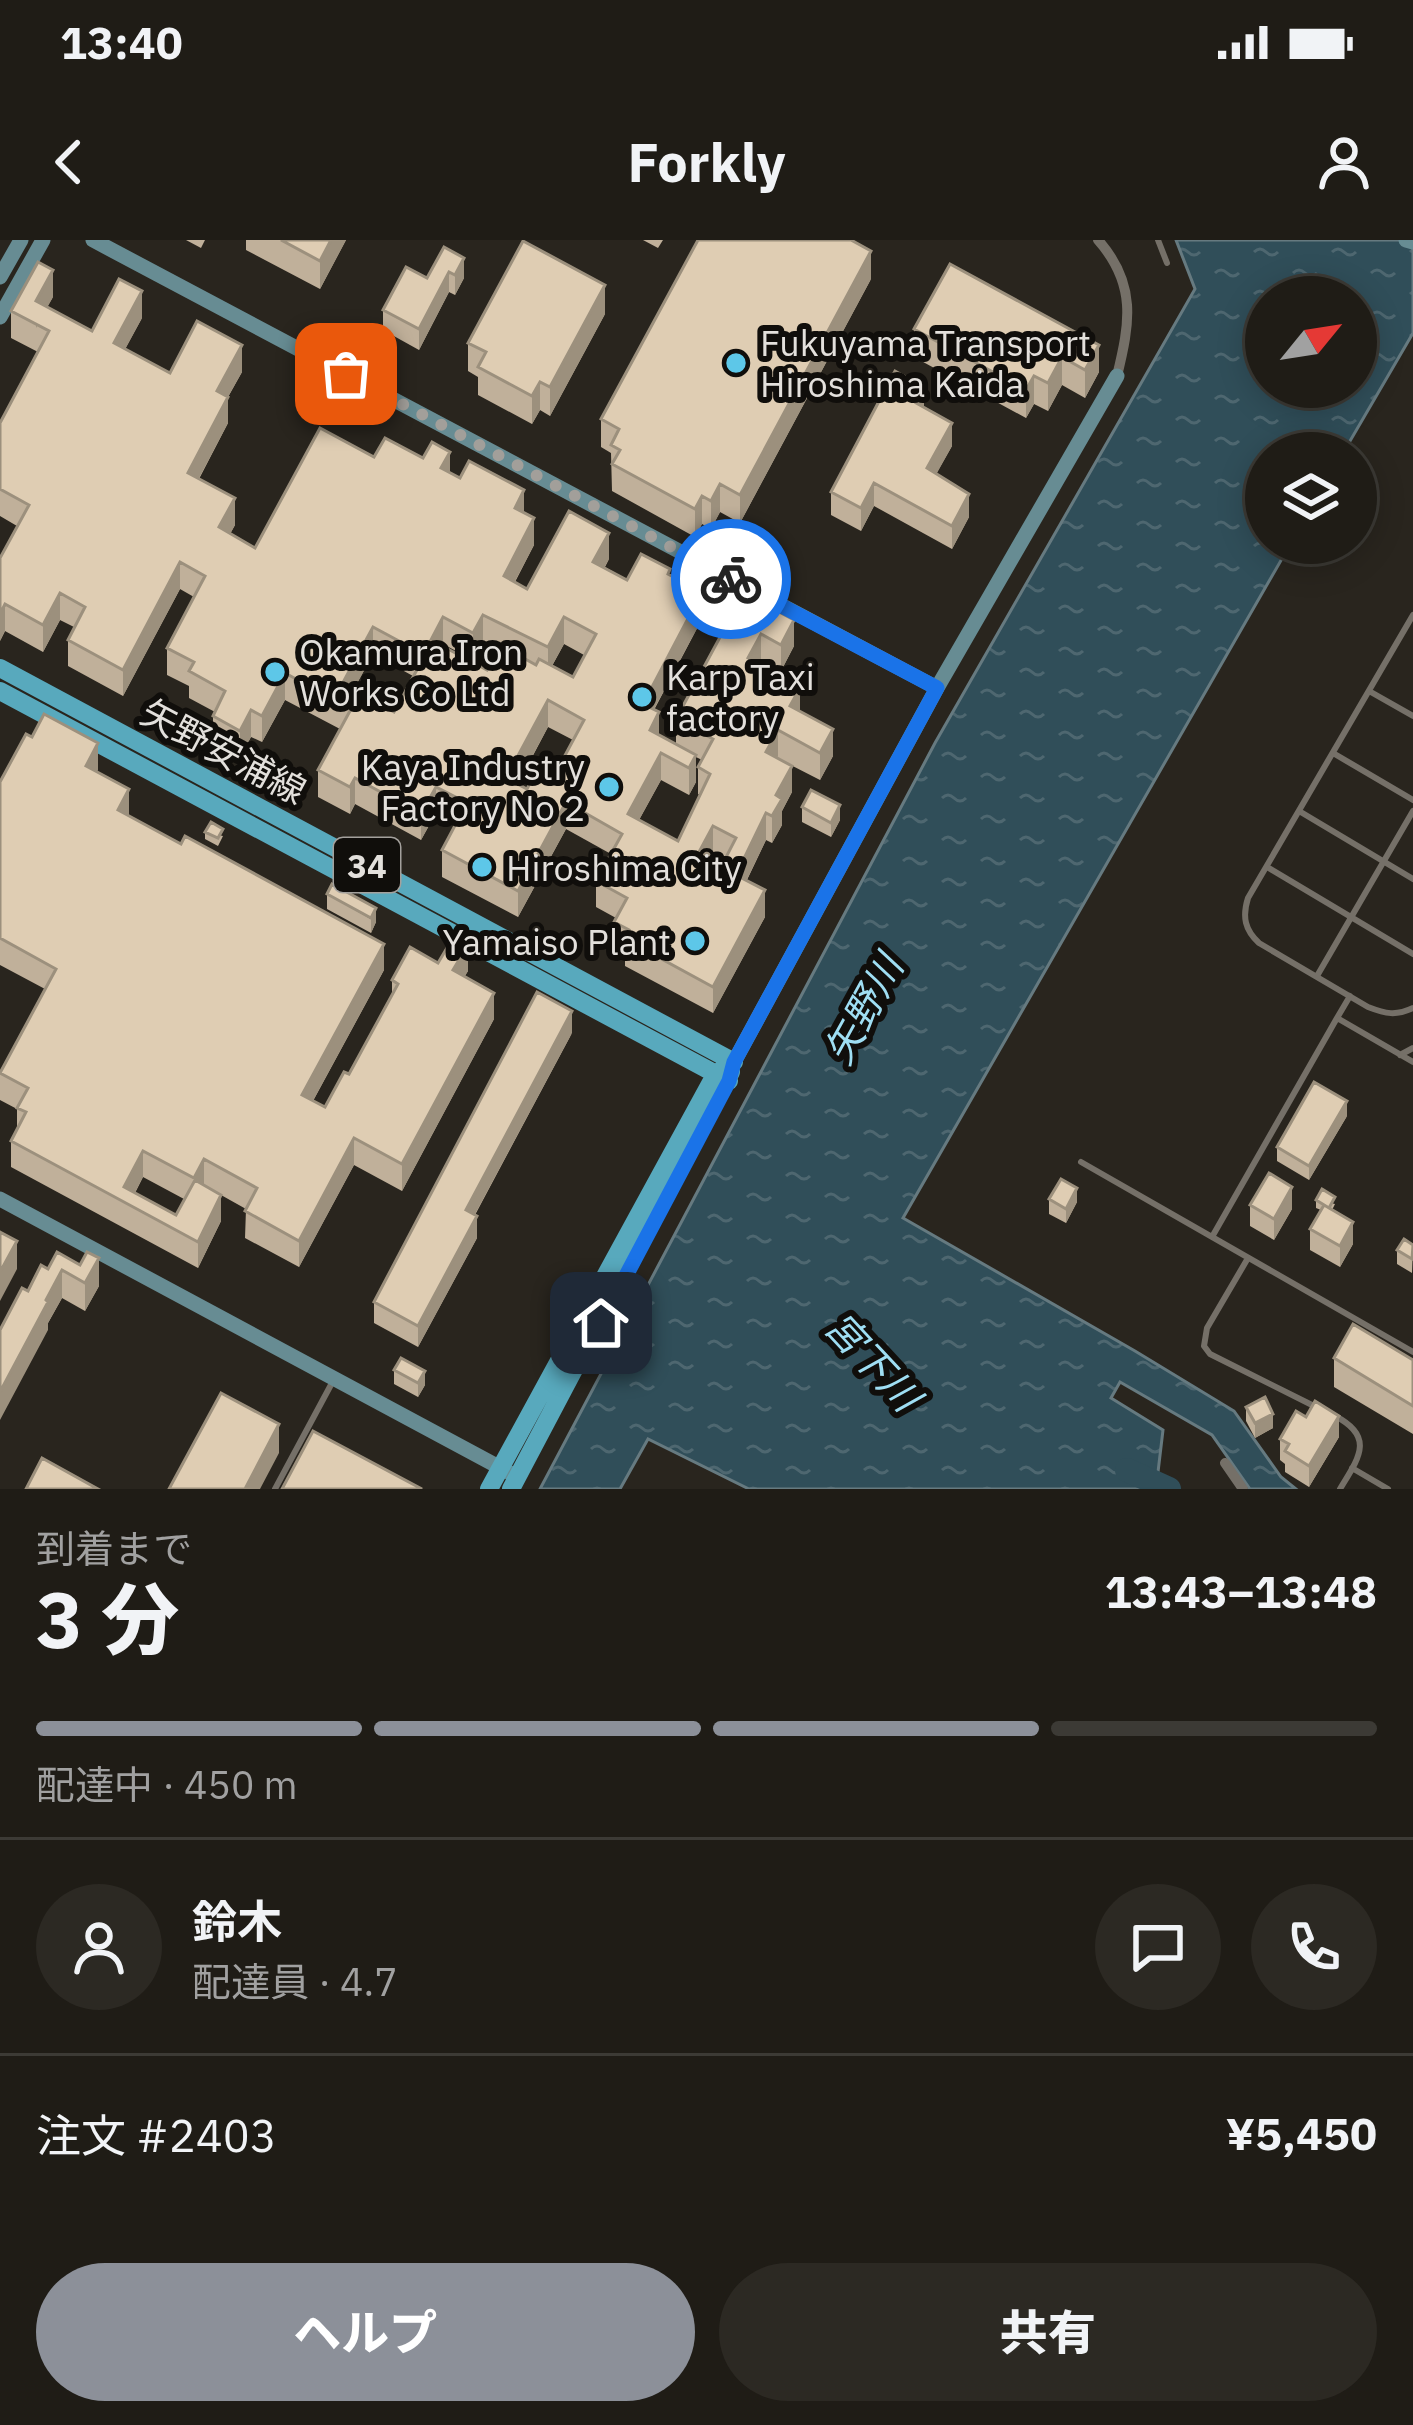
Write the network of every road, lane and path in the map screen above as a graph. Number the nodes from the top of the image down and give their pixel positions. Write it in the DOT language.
graph roads {
  1 [pos="21,240"];
  2 [pos="43,240"];
  3 [pos="93,240"];
  4 [pos="1098,240"];
  5 [pos="1158,240"];
  6 [pos="1167,262"];
  7 [pos="0,277"];
  8 [pos="0,317"];
  9 [pos="1117,376"];
  10 [pos="1413,615"];
  11 [pos="1410,629"];
  12 [pos="0,668"];
  13 [pos="937,688"];
  14 [pos="1369,691"];
  15 [pos="0,692"];
  16 [pos="1413,716"];
  17 [pos="1333,753"];
  18 [pos="1413,800"];
  19 [pos="1413,811"];
  20 [pos="1299,812"];
  21 [pos="1384,861"];
  22 [pos="1267,867"];
  23 [pos="1413,879"];
  24 [pos="1351,917"];
  25 [pos="1413,954"];
  26 [pos="1317,976"];
  27 [pos="1350,996"];
  28 [pos="1413,1008"];
  29 [pos="1337,1018"];
  30 [pos="1413,1048"];
  31 [pos="1400,1055"];
  32 [pos="1413,1062"];
  33 [pos="727,1072"];
  34 [pos="1081,1162"];
  35 [pos="0,1199"];
  36 [pos="1212,1237"];
  37 [pos="1248,1258"];
  38 [pos="1413,1352"];
  39 [pos="334,1379"];
  40 [pos="1225,1463"];
  41 [pos="1352,1468"];
  42 [pos="510,1478"];
  43 [pos="275,1489"];
  44 [pos="489,1489"];
  45 [pos="1243,1489"];
  46 [pos="1340,1489"];
  47 [pos="1388,1489"];
  1 -- 7 [label="street"];
  2 -- 8 [label="street"];
  3 -- 13 [label="street"];
  4 -- 9 [label="street"];
  5 -- 6 [label="lane"];
  9 -- 13 [label="street"];
  10 -- 11 [label="lane"];
  11 -- 14 [label="lane"];
  12 -- 33 [label="main road, 矢野安浦線 / 34"];
  13 -- 33 [label="street"];
  14 -- 16 [label="lane"];
  14 -- 17 [label="lane"];
  15 -- 33 [label="main road, 矢野安浦線 / 34"];
  17 -- 18 [label="lane"];
  17 -- 20 [label="lane"];
  19 -- 21 [label="lane"];
  20 -- 21 [label="lane"];
  20 -- 22 [label="lane"];
  21 -- 23 [label="lane"];
  21 -- 24 [label="lane"];
  22 -- 24 [label="lane"];
  22 -- 26 [label="lane"];
  24 -- 25 [label="lane"];
  24 -- 26 [label="lane"];
  26 -- 27 [label="lane"];
  27 -- 28 [label="lane"];
  27 -- 29 [label="lane"];
  29 -- 31 [label="lane"];
  29 -- 36 [label="lane"];
  30 -- 31 [label="lane"];
  31 -- 32 [label="lane"];
  33 -- 42 [label="main road"];
  34 -- 36 [label="lane"];
  35 -- 39 [label="street"];
  36 -- 37 [label="lane"];
  37 -- 38 [label="lane"];
  37 -- 41 [label="lane"];
  39 -- 42 [label="street"];
  39 -- 43 [label="lane"];
  40 -- 45 [label="street"];
  41 -- 46 [label="lane"];
  41 -- 47 [label="lane"];
  42 -- 44 [label="main road"];
}
